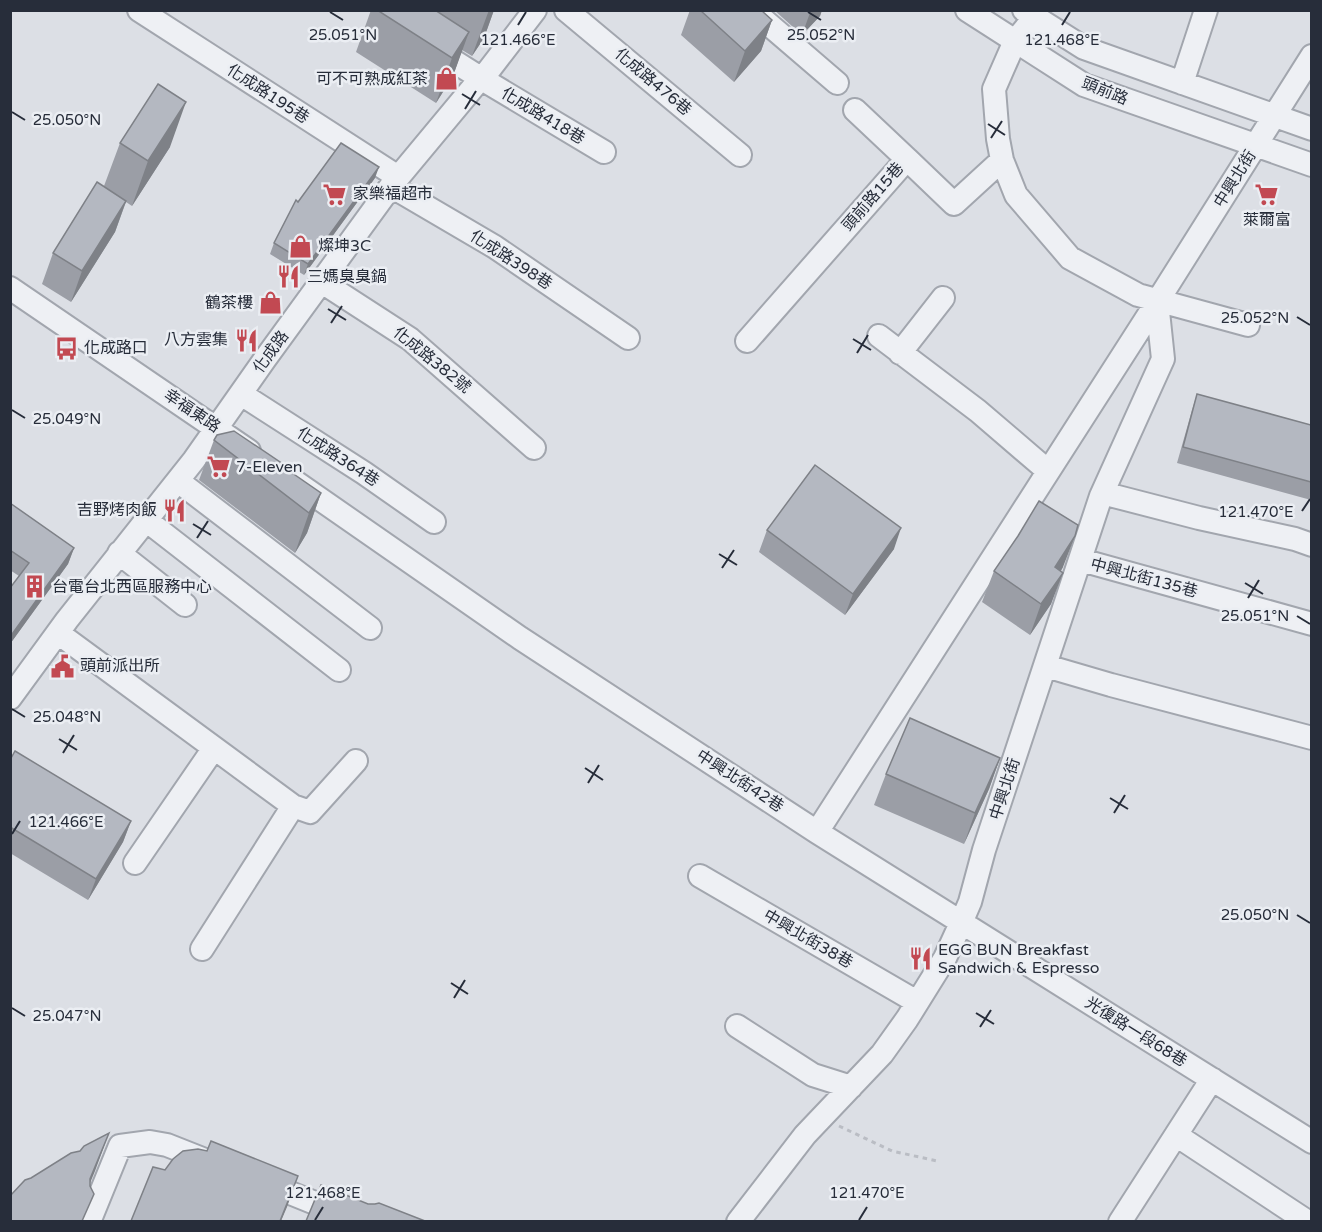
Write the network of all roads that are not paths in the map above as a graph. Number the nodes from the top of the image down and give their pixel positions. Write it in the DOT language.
graph roads {
  1 [pos="139,10"];
  2 [pos="535,10"];
  3 [pos="566,10"];
  4 [pos="752,10"];
  5 [pos="967,10"];
  6 [pos="1206,10"];
  7 [pos="1029,14"];
  8 [pos="414,36"];
  9 [pos="1015,41"];
  10 [pos="1311,56"];
  11 [pos="482,79"];
  12 [pos="837,83"];
  13 [pos="1182,83"];
  14 [pos="855,110"];
  15 [pos="1274,116"];
  16 [pos="1311,129"];
  17 [pos="1256,146"];
  18 [pos="604,152"];
  19 [pos="740,155"];
  20 [pos="907,159"];
  21 [pos="1002,160"];
  22 [pos="1311,165"];
  23 [pos="394,182"];
  24 [pos="322,282"];
  25 [pos="10,288"];
  26 [pos="943,298"];
  27 [pos="1157,302"];
  28 [pos="1248,325"];
  29 [pos="879,336"];
  30 [pos="628,338"];
  31 [pos="747,341"];
  32 [pos="900,353"];
  33 [pos="241,394"];
  34 [pos="217,428"];
  35 [pos="534,447"];
  36 [pos="1048,471"];
  37 [pos="178,481"];
  38 [pos="1101,496"];
  39 [pos="146,520"];
  40 [pos="434,522"];
  41 [pos="1311,545"];
  42 [pos="120,553"];
  43 [pos="1081,560"];
  44 [pos="185,605"];
  45 [pos="1311,624"];
  46 [pos="370,628"];
  47 [pos="58,633"];
  48 [pos="520,638"];
  49 [pos="1046,666"];
  50 [pos="339,670"];
  51 [pos="10,698"];
  52 [pos="1311,738"];
  53 [pos="214,748"];
  54 [pos="356,761"];
  55 [pos="293,806"];
  56 [pos="817,832"];
  57 [pos="135,863"];
  58 [pos="699,876"];
  59 [pos="961,923"];
  60 [pos="202,949"];
  61 [pos="917,1002"];
  62 [pos="737,1026"];
  63 [pos="1212,1079"];
  64 [pos="851,1087"];
  65 [pos="1176,1134"];
  66 [pos="1311,1142"];
  67 [pos="120,1146"];
  68 [pos="93,1156"];
  69 [pos="89,1221"];
  70 [pos="362,1221"];
  71 [pos="738,1221"];
  72 [pos="1120,1221"];
  73 [pos="1308,1221"];
  1 -- 23 [label="street, 化成路195巷"];
  2 -- 11 [label="street, 化成路"];
  3 -- 19 [label="street, 化成路476巷"];
  4 -- 12 [label="street"];
  5 -- 9 [label="street, 頭前路"];
  6 -- 13 [label="street"];
  7 -- 9 [label="street"];
  7 -- 13 [label="street, 頭前路"];
  8 -- 11 [label="street, 化成路418巷"];
  9 -- 17 [label="street, 頭前路"];
  9 -- 21 [label="street"];
  10 -- 15 [label="street, 中興北街"];
  11 -- 18 [label="street, 化成路418巷"];
  11 -- 23 [label="street, 化成路"];
  13 -- 15 [label="street, 頭前路"];
  14 -- 20 [label="street"];
  15 -- 16 [label="street, 頭前路"];
  15 -- 17 [label="street, 中興北街"];
  17 -- 22 [label="street, 頭前路"];
  17 -- 27 [label="street, 中興北街"];
  20 -- 21 [label="street, 頭前路15巷"];
  20 -- 31 [label="street, 頭前路15巷"];
  21 -- 27 [label="street"];
  23 -- 24 [label="street, 化成路"];
  23 -- 30 [label="street, 化成路398巷"];
  24 -- 33 [label="street, 化成路"];
  24 -- 35 [label="street, 化成路382號"];
  25 -- 34 [label="street, 幸福東路"];
  26 -- 32 [label="street"];
  27 -- 28 [label="street"];
  27 -- 36 [label="street, 中興北街"];
  27 -- 38 [label="street, 中興北街"];
  29 -- 32 [label="street"];
  32 -- 36 [label="street"];
  33 -- 34 [label="street, 化成路"];
  33 -- 40 [label="street, 化成路364巷"];
  34 -- 37 [label="street, 化成路"];
  34 -- 48 [label="street, 幸福東路"];
  36 -- 56 [label="street, 中興北街"];
  37 -- 39 [label="street, 化成路"];
  37 -- 46 [label="street"];
  38 -- 41 [label="street"];
  38 -- 43 [label="street, 中興北街"];
  39 -- 42 [label="street, 化成路"];
  39 -- 50 [label="street"];
  42 -- 44 [label="street"];
  42 -- 47 [label="street, 化成路"];
  43 -- 45 [label="street, 中興北街135巷"];
  43 -- 49 [label="street, 中興北街"];
  47 -- 51 [label="street, 化成路"];
  47 -- 53 [label="street"];
  48 -- 56 [label="street, 中興北街42巷"];
  49 -- 52 [label="street"];
  49 -- 59 [label="street, 中興北街"];
  53 -- 55 [label="street"];
  53 -- 57 [label="street"];
  54 -- 55 [label="street"];
  55 -- 60 [label="street"];
  56 -- 59 [label="street, 中興北街42巷"];
  58 -- 61 [label="street, 中興北街38巷"];
  59 -- 61 [label="street, 中興北街"];
  59 -- 63 [label="street, 光復路一段68巷"];
  61 -- 64 [label="street, 中興北街"];
  62 -- 64 [label="street"];
  63 -- 65 [label="street"];
  63 -- 66 [label="street, 光復路一段68巷"];
  64 -- 71 [label="street, 中興北街"];
  65 -- 72 [label="street"];
  65 -- 73 [label="street"];
  67 -- 68 [label="street"];
  67 -- 69 [label="street"];
  67 -- 70 [label="street"];
}
